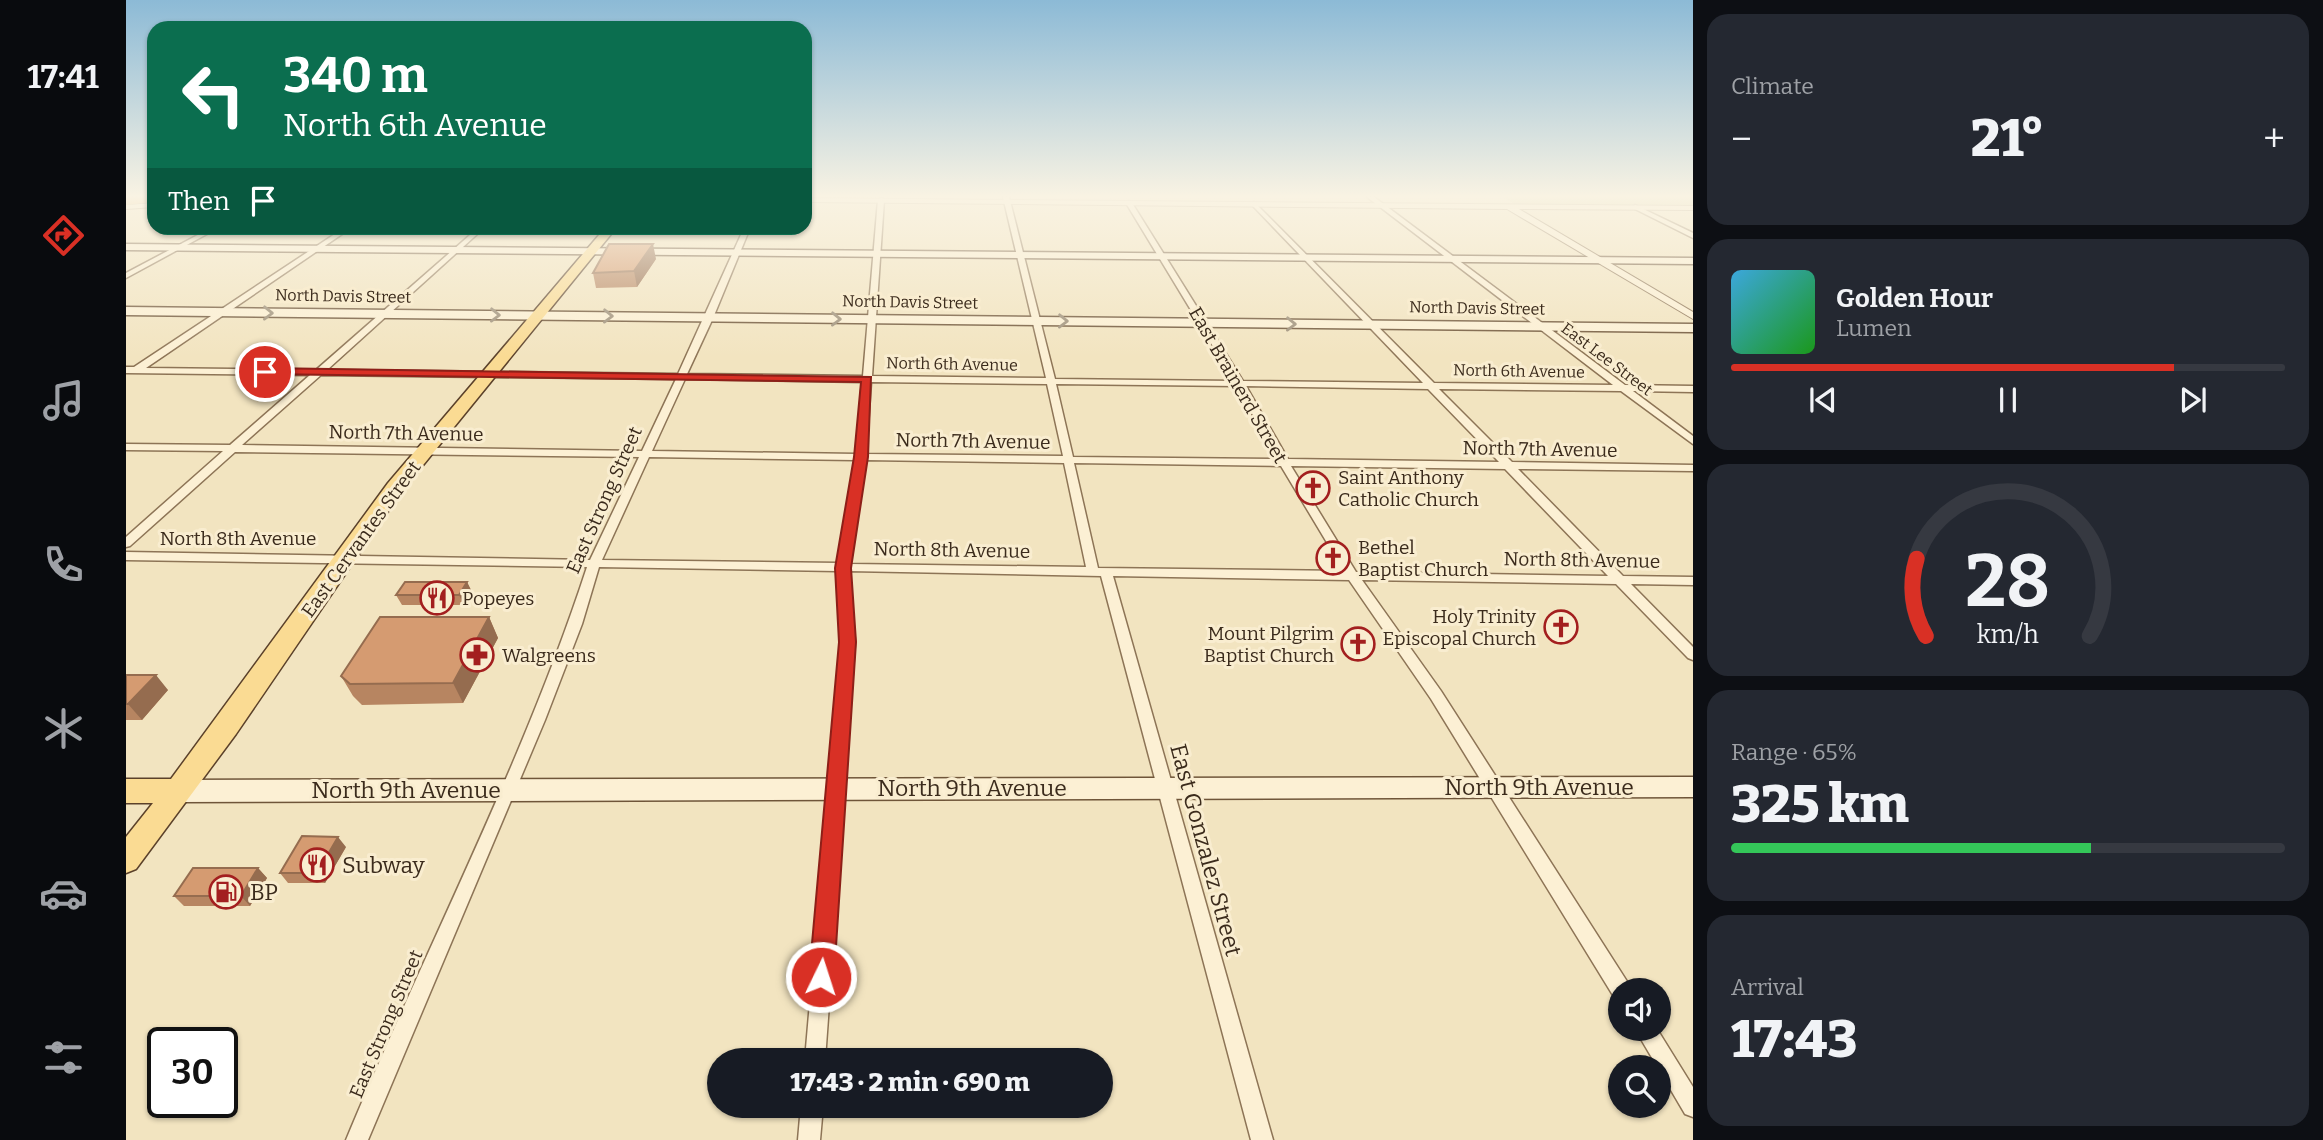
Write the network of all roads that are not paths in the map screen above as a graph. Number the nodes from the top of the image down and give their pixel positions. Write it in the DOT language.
graph roads {
  1 [pos="174,250"];
  2 [pos="314,250"];
  3 [pos="456,250"];
  4 [pos="483,250"];
  5 [pos="1019,250"];
  6 [pos="1158,250"];
  7 [pos="1299,250"];
  8 [pos="1439,250"];
  9 [pos="1582,250"];
  10 [pos="591,251"];
  11 [pos="737,252"];
  12 [pos="877,253"];
  13 [pos="1020,255"];
  14 [pos="1162,256"];
  15 [pos="1306,257"];
  16 [pos="1451,259"];
  17 [pos="1599,260"];
  18 [pos="1693,261"];
  19 [pos="126,276"];
  20 [pos="126,311"];
  21 [pos="223,312"];
  22 [pos="384,314"];
  23 [pos="540,315"];
  24 [pos="1693,316"];
  25 [pos="709,318"];
  26 [pos="872,319"];
  27 [pos="1038,321"];
  28 [pos="1204,323"];
  29 [pos="1371,325"];
  30 [pos="1541,326"];
  31 [pos="1693,328"];
  32 [pos="129,372"];
  33 [pos="317,373"];
  34 [pos="490,374"];
  35 [pos="681,377"];
  36 [pos="867,379"];
  37 [pos="1052,381"];
  38 [pos="1240,383"];
  39 [pos="1430,386"];
  40 [pos="1622,388"];
  41 [pos="1693,389"];
  42 [pos="1693,442"];
  43 [pos="126,447"];
  44 [pos="232,448"];
  45 [pos="425,451"];
  46 [pos="645,453"];
  47 [pos="861,457"];
  48 [pos="1069,460"];
  49 [pos="1282,462"];
  50 [pos="1508,466"];
  51 [pos="1693,468"];
  52 [pos="126,542"];
  53 [pos="126,556"];
  54 [pos="346,558"];
  55 [pos="594,564"];
  56 [pos="843,568"];
  57 [pos="1099,572"];
  58 [pos="1353,576"];
  59 [pos="1619,580"];
  60 [pos="1693,581"];
  61 [pos="1693,655"];
  62 [pos="1494,787"];
  63 [pos="1693,787"];
  64 [pos="1165,788"];
  65 [pos="836,789"];
  66 [pos="507,790"];
  67 [pos="126,791"];
  68 [pos="179,791"];
  69 [pos="126,860"];
  70 [pos="1613,978"];
  71 [pos="1652,1041"];
  72 [pos="816,1048"];
  73 [pos="1693,1106"];
  74 [pos="811,1118"];
  75 [pos="357,1140"];
  76 [pos="809,1140"];
  77 [pos="1262,1140"];
  1 -- 19 [label="street"];
  2 -- 21 [label="street"];
  3 -- 22 [label="street"];
  4 -- 10 [label="main road"];
  5 -- 13 [label="street, East Gonzalez Street"];
  6 -- 14 [label="street, East Brainerd Street"];
  7 -- 15 [label="street"];
  8 -- 16 [label="street, East Lee Street"];
  9 -- 17 [label="street"];
  10 -- 11 [label="main road"];
  10 -- 23 [label="main road, East Cervantes Street"];
  11 -- 12 [label="main road"];
  11 -- 25 [label="street, East Strong Street"];
  12 -- 13 [label="main road"];
  12 -- 26 [label="street"];
  13 -- 14 [label="main road"];
  13 -- 27 [label="street, East Gonzalez Street"];
  14 -- 15 [label="main road"];
  14 -- 28 [label="street, East Brainerd Street"];
  15 -- 16 [label="main road"];
  15 -- 29 [label="street"];
  16 -- 17 [label="main road"];
  16 -- 30 [label="street, East Lee Street"];
  17 -- 18 [label="main road"];
  17 -- 24 [label="street"];
  20 -- 21 [label="main road, North Davis Street"];
  21 -- 22 [label="main road, North Davis Street, one-way"];
  21 -- 32 [label="street"];
  22 -- 23 [label="main road, North Davis Street, one-way"];
  22 -- 33 [label="street"];
  23 -- 25 [label="main road, North Davis Street, one-way"];
  23 -- 34 [label="main road, East Cervantes Street"];
  25 -- 26 [label="main road, North Davis Street, one-way"];
  25 -- 35 [label="street, East Strong Street"];
  26 -- 27 [label="main road, North Davis Street"];
  26 -- 36 [label="street"];
  27 -- 28 [label="main road, North Davis Street, one-way"];
  27 -- 37 [label="street, East Gonzalez Street"];
  28 -- 29 [label="main road, North Davis Street, one-way"];
  28 -- 38 [label="street, East Brainerd Street"];
  29 -- 30 [label="main road, North Davis Street"];
  29 -- 39 [label="street"];
  30 -- 31 [label="main road, North Davis Street"];
  30 -- 40 [label="street, East Lee Street"];
  32 -- 33 [label="street, North 6th Avenue"];
  33 -- 34 [label="street, North 6th Avenue"];
  33 -- 44 [label="street"];
  34 -- 35 [label="street, North 6th Avenue"];
  34 -- 45 [label="main road, East Cervantes Street"];
  35 -- 36 [label="street, North 6th Avenue"];
  35 -- 46 [label="street, East Strong Street"];
  36 -- 37 [label="street, North 6th Avenue"];
  36 -- 47 [label="street"];
  37 -- 38 [label="street, North 6th Avenue"];
  37 -- 48 [label="street, East Gonzalez Street"];
  38 -- 39 [label="street, North 6th Avenue"];
  38 -- 49 [label="street, East Brainerd Street"];
  39 -- 40 [label="street, North 6th Avenue"];
  39 -- 50 [label="street"];
  40 -- 41 [label="street, North 6th Avenue"];
  40 -- 42 [label="street, East Lee Street"];
  43 -- 44 [label="street, North 7th Avenue"];
  44 -- 45 [label="street, North 7th Avenue"];
  44 -- 52 [label="street"];
  45 -- 46 [label="street, North 7th Avenue"];
  45 -- 54 [label="main road, East Cervantes Street"];
  46 -- 47 [label="street, North 7th Avenue"];
  46 -- 55 [label="street, East Strong Street"];
  47 -- 48 [label="street, North 7th Avenue"];
  47 -- 56 [label="street"];
  48 -- 49 [label="street, North 7th Avenue"];
  48 -- 57 [label="street, East Gonzalez Street"];
  49 -- 50 [label="street, North 7th Avenue"];
  49 -- 58 [label="street, East Brainerd Street"];
  50 -- 51 [label="street, North 7th Avenue"];
  50 -- 59 [label="street"];
  53 -- 54 [label="street, North 8th Avenue"];
  54 -- 55 [label="street, North 8th Avenue"];
  54 -- 68 [label="main road, East Cervantes Street"];
  55 -- 56 [label="street, North 8th Avenue"];
  55 -- 66 [label="street, East Strong Street"];
  56 -- 57 [label="street, North 8th Avenue"];
  56 -- 65 [label="street"];
  57 -- 58 [label="street, North 8th Avenue"];
  57 -- 64 [label="street, East Gonzalez Street"];
  58 -- 59 [label="street, North 8th Avenue"];
  58 -- 62 [label="street, East Brainerd Street"];
  59 -- 60 [label="street, North 8th Avenue"];
  59 -- 61 [label="street"];
  62 -- 63 [label="main road, North 9th Avenue"];
  62 -- 64 [label="main road, North 9th Avenue"];
  62 -- 70 [label="street, East Brainerd Street"];
  64 -- 65 [label="main road, North 9th Avenue"];
  64 -- 77 [label="street, East Gonzalez Street"];
  65 -- 66 [label="main road, North 9th Avenue"];
  65 -- 72 [label="street"];
  66 -- 68 [label="main road, North 9th Avenue"];
  66 -- 75 [label="street, East Strong Street"];
  67 -- 68 [label="main road, North 9th Avenue"];
  68 -- 69 [label="main road, East Cervantes Street"];
  71 -- 73 [label="street"];
  74 -- 76 [label="street"];
}
